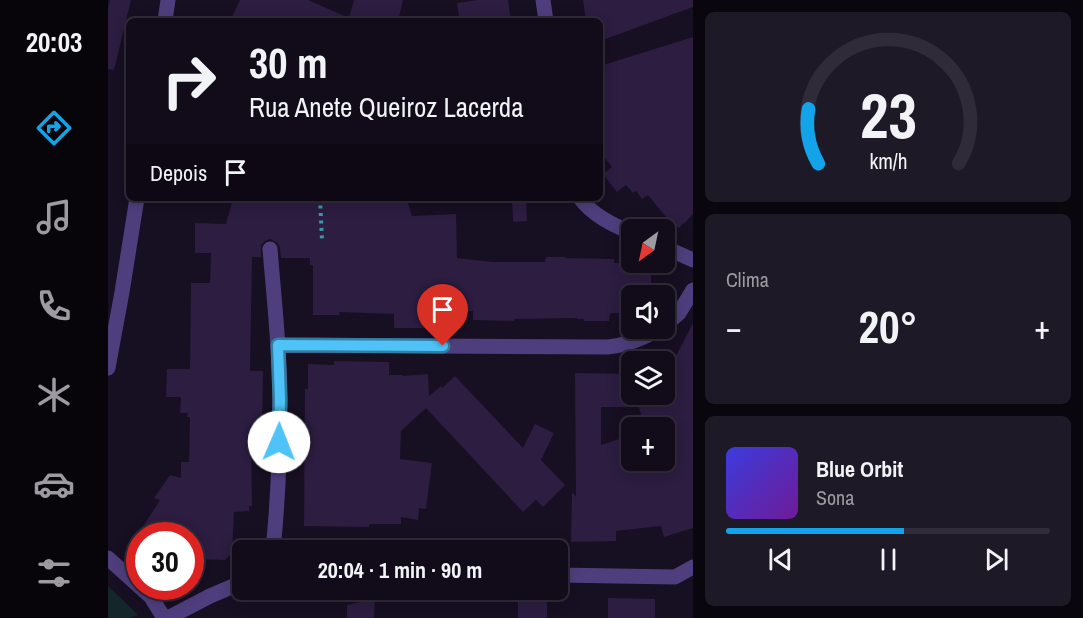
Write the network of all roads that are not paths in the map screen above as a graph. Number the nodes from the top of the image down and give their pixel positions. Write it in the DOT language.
graph roads {
  1 [pos="168,0"];
  2 [pos="543,0"];
  3 [pos="165,18"];
  4 [pos="546,18"];
  5 [pos="137,201"];
  6 [pos="582,201"];
  7 [pos="621,228"];
  8 [pos="270,249"];
  9 [pos="675,252"];
  10 [pos="693,260"];
  11 [pos="693,290"];
  12 [pos="675,317"];
  13 [pos="642,339"];
  14 [pos="278,345"];
  15 [pos="108,368"];
  16 [pos="274,540"];
  17 [pos="108,558"];
  18 [pos="693,567"];
  19 [pos="568,575"];
  20 [pos="675,577"];
  21 [pos="693,578"];
  22 [pos="232,587"];
  23 [pos="166,618"];
  1 -- 3 [label="street"];
  2 -- 4 [label="street"];
  5 -- 15 [label="street"];
  6 -- 7 [label="street"];
  8 -- 14 [label="street"];
  9 -- 10 [label="street"];
  11 -- 12 [label="street"];
  13 -- 14 [label="street"];
  14 -- 16 [label="street"];
  17 -- 23 [label="street"];
  18 -- 20 [label="street"];
  19 -- 20 [label="street"];
  20 -- 21 [label="street"];
  22 -- 23 [label="street"];
}
